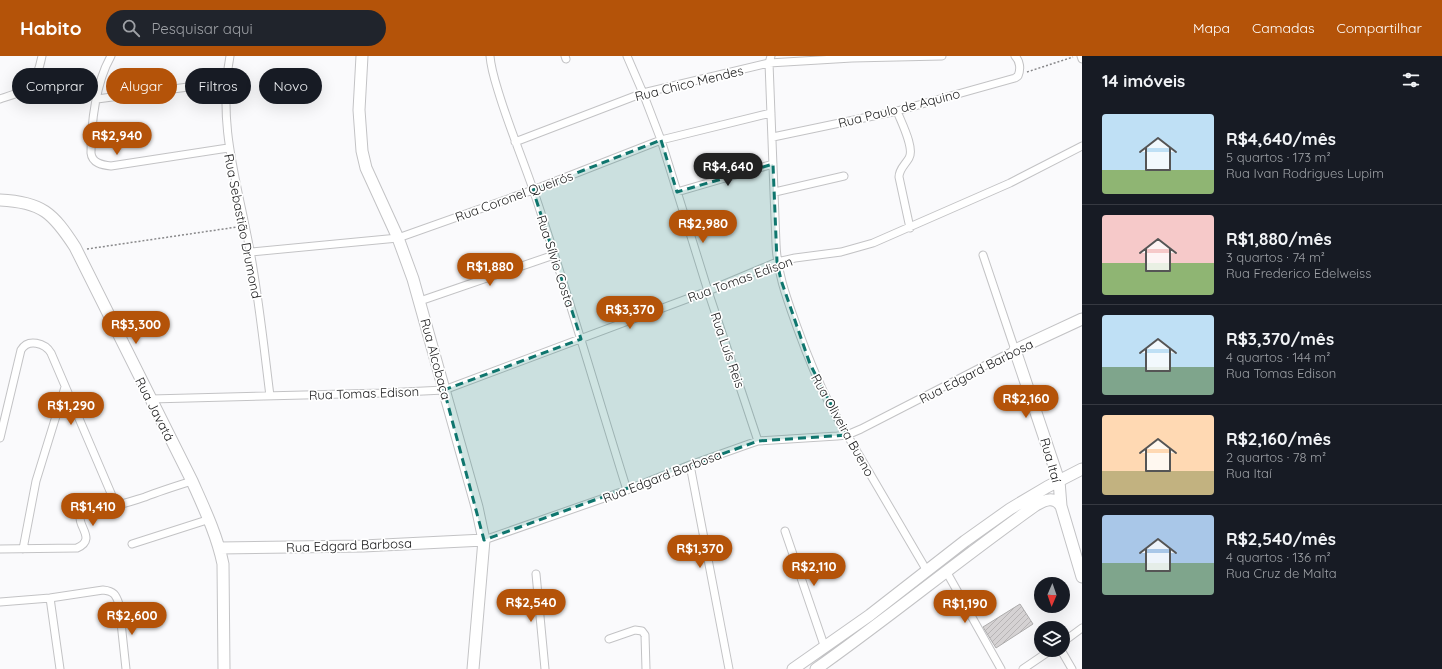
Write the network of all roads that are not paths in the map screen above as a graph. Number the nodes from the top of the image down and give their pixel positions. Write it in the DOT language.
graph roads {
  1 [pos="42,56"];
  2 [pos="111,56"];
  3 [pos="230,56"];
  4 [pos="362,56"];
  5 [pos="490,56"];
  6 [pos="627,56"];
  7 [pos="898,56"];
  8 [pos="942,56"];
  9 [pos="1014,56"];
  10 [pos="1081,56"];
  11 [pos="852,57"];
  12 [pos="770,59"];
  13 [pos="1082,59"];
  14 [pos="228,68"];
  15 [pos="185,87"];
  16 [pos="643,93"];
  17 [pos="98,94"];
  18 [pos="0,99"];
  19 [pos="98,99"];
  20 [pos="96,104"];
  21 [pos="226,104"];
  22 [pos="897,111"];
  23 [pos="771,113"];
  24 [pos="773,137"];
  25 [pos="661,140"];
  26 [pos="515,142"];
  27 [pos="1082,146"];
  28 [pos="228,148"];
  29 [pos="773,164"];
  30 [pos="844,176"];
  31 [pos="533,190"];
  32 [pos="677,192"];
  33 [pos="775,192"];
  34 [pos="0,200"];
  35 [pos="910,228"];
  36 [pos="398,238"];
  37 [pos="250,252"];
  38 [pos="554,255"];
  39 [pos="983,255"];
  40 [pos="777,262"];
  41 [pos="708,291"];
  42 [pos="420,301"];
  43 [pos="1082,319"];
  44 [pos="582,339"];
  45 [pos="1015,350"];
  46 [pos="65,387"];
  47 [pos="444,390"];
  48 [pos="270,396"];
  49 [pos="151,399"];
  50 [pos="847,434"];
  51 [pos="0,438"];
  52 [pos="758,441"];
  53 [pos="690,465"];
  54 [pos="1082,469"];
  55 [pos="192,481"];
  56 [pos="1059,481"];
  57 [pos="627,490"];
  58 [pos="116,505"];
  59 [pos="1061,506"];
  60 [pos="210,519"];
  61 [pos="785,532"];
  62 [pos="484,540"];
  63 [pos="132,544"];
  64 [pos="219,548"];
  65 [pos="0,549"];
  66 [pos="23,549"];
  67 [pos="927,571"];
  68 [pos="946,571"];
  69 [pos="536,574"];
  70 [pos="1082,576"];
  71 [pos="50,598"];
  72 [pos="0,602"];
  73 [pos="1082,628"];
  74 [pos="1070,637"];
  75 [pos="609,639"];
  76 [pos="825,648"];
  77 [pos="1041,657"];
  78 [pos="1065,657"];
  79 [pos="60,669"];
  80 [pos="126,669"];
  81 [pos="224,669"];
  82 [pos="473,669"];
  83 [pos="545,669"];
  84 [pos="646,669"];
  85 [pos="729,669"];
  86 [pos="793,669"];
  87 [pos="816,669"];
  88 [pos="1001,669"];
  89 [pos="1023,669"];
  90 [pos="1072,669"];
  1 -- 18 [label="street"];
  2 -- 17 [label="street"];
  3 -- 14 [label="street, Rua Sebastião Drumond"];
  4 -- 36 [label="main road, Rua Alcobaça"];
  5 -- 26 [label="street, Rua Sílvio Costa"];
  6 -- 16 [label="street, Rua Luís Reis"];
  7 -- 8 [label="street, Rua Chico Mendes"];
  7 -- 11 [label="street, Rua Chico Mendes"];
  9 -- 22 [label="street, Rua Paulo de Aquino"];
  10 -- 13 [label="street"];
  11 -- 12 [label="street, Rua Chico Mendes"];
  12 -- 16 [label="street, Rua Chico Mendes"];
  12 -- 23 [label="street, Rua Oliveira Bueno"];
  15 -- 19 [label="street"];
  16 -- 25 [label="street, Rua Luís Reis"];
  16 -- 26 [label="street, Rua Chico Mendes"];
  20 -- 28 [label="street"];
  21 -- 28 [label="street, Rua Sebastião Drumond"];
  22 -- 24 [label="street, Rua Paulo de Aquino"];
  22 -- 35 [label="street"];
  23 -- 24 [label="street, Rua Oliveira Bueno"];
  23 -- 25 [label="street, Rua Coronel Queirós"];
  24 -- 29 [label="street, Rua Oliveira Bueno"];
  25 -- 31 [label="street, Rua Coronel Queirós"];
  25 -- 32 [label="street, Rua Luís Reis"];
  26 -- 31 [label="street, Rua Sílvio Costa"];
  27 -- 35 [label="street, Rua Tomas Edison"];
  28 -- 37 [label="street, Rua Sebastião Drumond"];
  29 -- 32 [label="street"];
  29 -- 33 [label="street, Rua Oliveira Bueno"];
  30 -- 33 [label="street"];
  31 -- 36 [label="street, Rua Coronel Queirós"];
  31 -- 38 [label="street, Rua Sílvio Costa"];
  32 -- 41 [label="street, Rua Luís Reis"];
  33 -- 40 [label="street, Rua Oliveira Bueno"];
  34 -- 49 [label="main road, Rua Javatá"];
  35 -- 40 [label="street, Rua Tomas Edison"];
  36 -- 37 [label="street, Rua Coronel Queirós"];
  36 -- 42 [label="main road, Rua Alcobaça"];
  37 -- 48 [label="street, Rua Sebastião Drumond"];
  38 -- 42 [label="street"];
  38 -- 44 [label="street, Rua Sílvio Costa"];
  39 -- 45 [label="street, Rua Itaí"];
  40 -- 41 [label="street, Rua Tomas Edison"];
  40 -- 50 [label="street, Rua Oliveira Bueno"];
  41 -- 44 [label="street, Rua Tomas Edison"];
  41 -- 52 [label="street, Rua Luís Reis"];
  42 -- 47 [label="main road, Rua Alcobaça"];
  43 -- 45 [label="main road, Rua Edgard Barbosa"];
  44 -- 47 [label="street, Rua Tomas Edison"];
  44 -- 57 [label="street, Rua Sílvio Costa"];
  45 -- 50 [label="street, Rua Edgard Barbosa"];
  45 -- 56 [label="main road, Rua Itaí"];
  46 -- 51 [label="street"];
  46 -- 58 [label="street"];
  46 -- 66 [label="street"];
  47 -- 48 [label="street, Rua Tomas Edison"];
  47 -- 62 [label="main road, Rua Alcobaça"];
  48 -- 49 [label="street, Rua Tomas Edison"];
  49 -- 55 [label="main road, Rua Javatá"];
  50 -- 52 [label="street, Rua Edgard Barbosa"];
  50 -- 67 [label="street, Rua Oliveira Bueno"];
  52 -- 53 [label="street, Rua Edgard Barbosa"];
  53 -- 57 [label="street, Rua Edgard Barbosa"];
  53 -- 85 [label="street"];
  54 -- 56 [label="main road"];
  55 -- 58 [label="street"];
  55 -- 60 [label="main road, Rua Javatá"];
  56 -- 59 [label="main road, Rua Itaí"];
  56 -- 67 [label="main road"];
  57 -- 62 [label="street, Rua Edgard Barbosa"];
  58 -- 66 [label="street"];
  59 -- 68 [label="main road"];
  59 -- 70 [label="main road, Rua Itaí"];
  60 -- 63 [label="street"];
  60 -- 64 [label="main road, Rua Javatá"];
  61 -- 76 [label="street"];
  62 -- 64 [label="main road, Rua Edgard Barbosa"];
  62 -- 82 [label="main road, Rua Alcobaça"];
  64 -- 81 [label="main road, Rua Javatá"];
  65 -- 66 [label="street"];
  67 -- 76 [label="main road"];
  68 -- 87 [label="main road"];
  68 -- 88 [label="street"];
  69 -- 83 [label="street"];
  71 -- 72 [label="street"];
  71 -- 79 [label="street"];
  71 -- 80 [label="street"];
  73 -- 74 [label="street"];
  75 -- 84 [label="street"];
  76 -- 86 [label="main road"];
  77 -- 89 [label="street"];
  78 -- 90 [label="street"];
}
